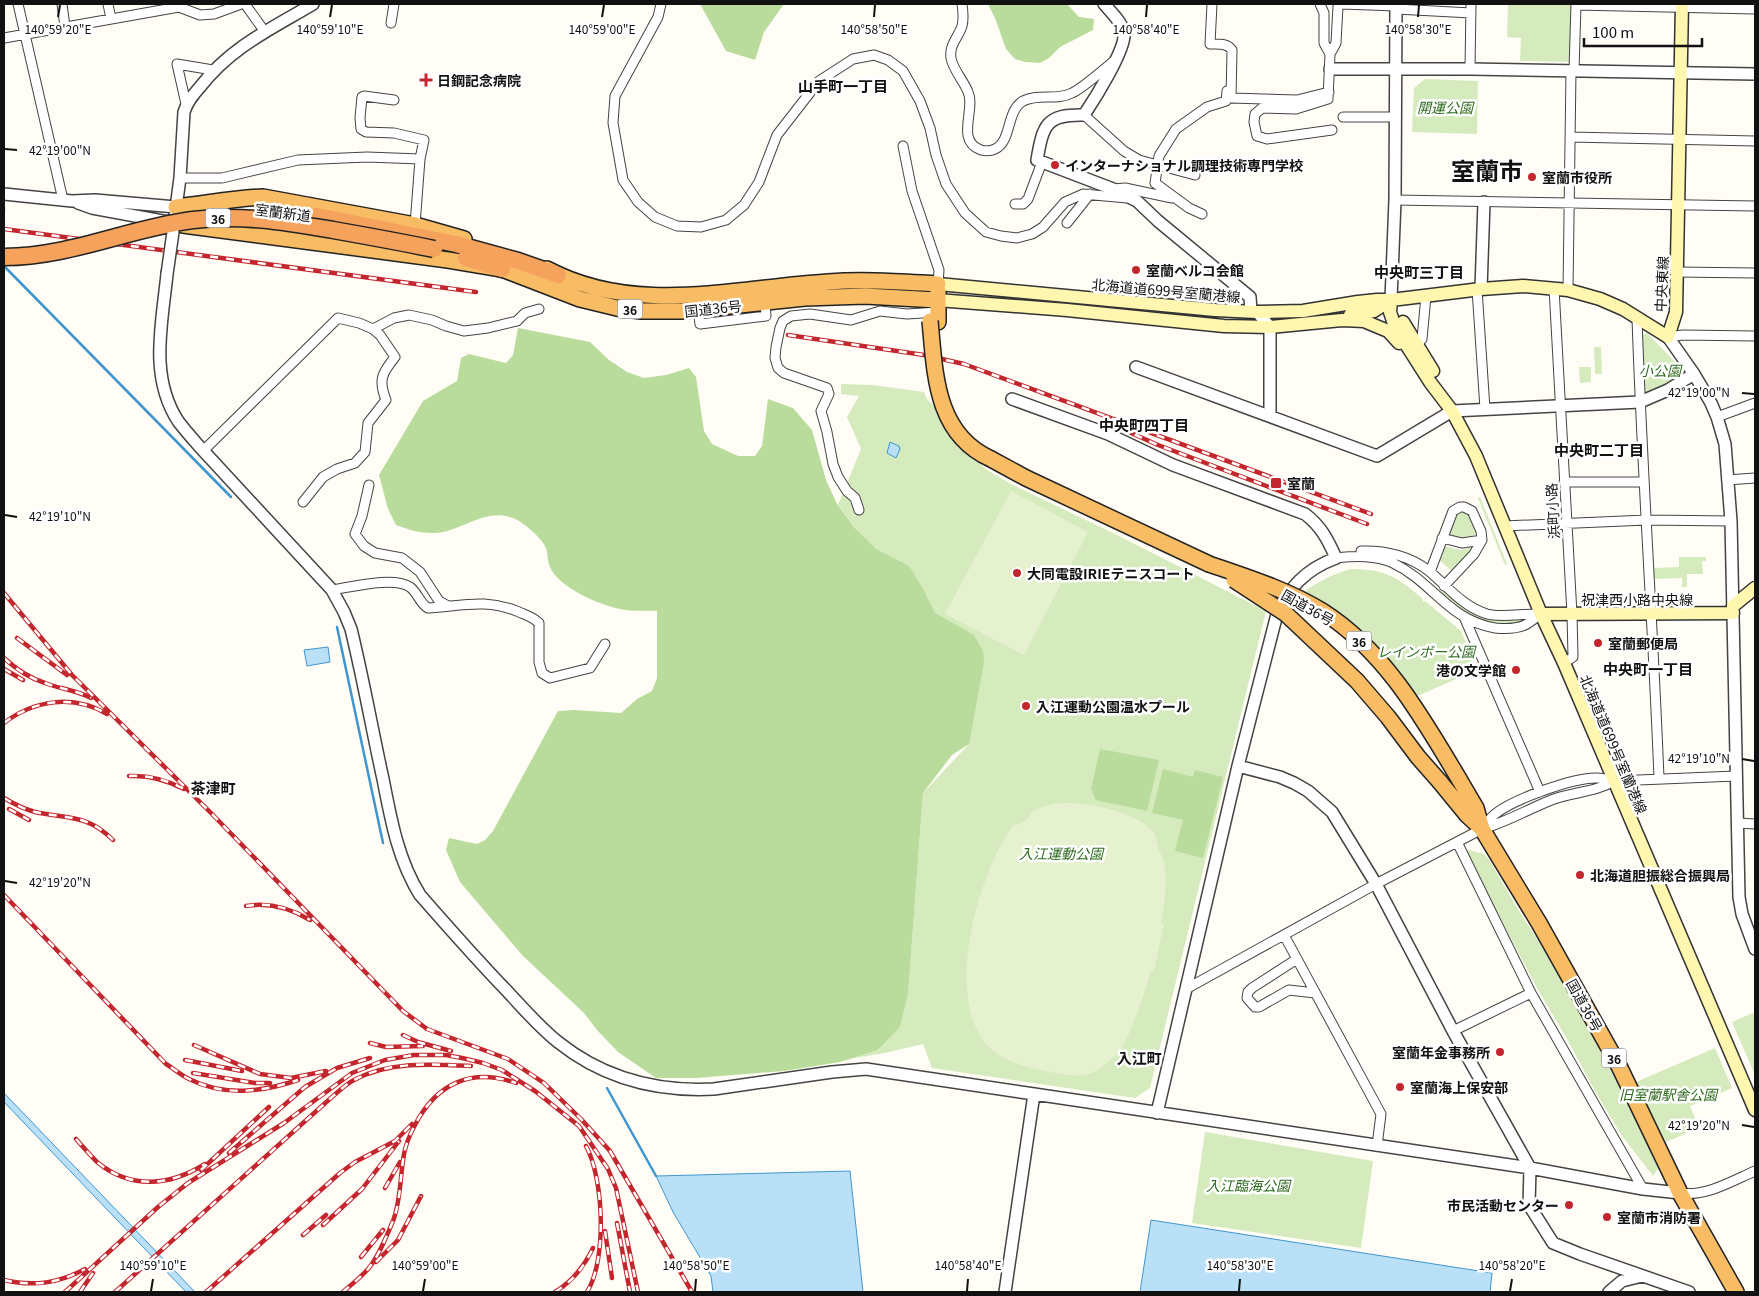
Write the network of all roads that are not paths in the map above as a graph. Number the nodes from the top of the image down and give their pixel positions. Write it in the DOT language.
graph roads {
  1 [pos="18,4"];
  2 [pos="62,4"];
  3 [pos="108,4"];
  4 [pos="241,4"];
  5 [pos="245,4"];
  6 [pos="314,4"];
  7 [pos="394,4"];
  8 [pos="661,4"];
  9 [pos="962,4"];
  10 [pos="1104,4"];
  11 [pos="1212,4"];
  12 [pos="1320,4"];
  13 [pos="1342,4"];
  14 [pos="1576,4"];
  15 [pos="180,5"];
  16 [pos="1682,5"];
  17 [pos="1396,6"];
  18 [pos="140,8"];
  19 [pos="1471,8"];
  20 [pos="1755,9"];
  21 [pos="111,19"];
  22 [pos="391,23"];
  23 [pos="66,27"];
  24 [pos="265,32"];
  25 [pos="24,34"];
  26 [pos="4,38"];
  27 [pos="1330,54"];
  28 [pos="1116,60"];
  29 [pos="1330,69"];
  30 [pos="1396,69"];
  31 [pos="1470,69"];
  32 [pos="213,70"];
  33 [pos="1572,71"];
  34 [pos="1680,73"];
  35 [pos="1755,74"];
  36 [pos="1231,85"];
  37 [pos="1329,92"];
  38 [pos="394,100"];
  39 [pos="186,104"];
  40 [pos="1084,115"];
  41 [pos="1343,117"];
  42 [pos="1395,117"];
  43 [pos="1332,130"];
  44 [pos="1570,137"];
  45 [pos="1679,139"];
  46 [pos="1755,141"];
  47 [pos="903,146"];
  48 [pos="420,159"];
  49 [pos="1042,162"];
  50 [pos="1157,165"];
  51 [pos="1195,175"];
  52 [pos="180,178"];
  53 [pos="1113,189"];
  54 [pos="4,194"];
  55 [pos="1090,194"];
  56 [pos="1132,199"];
  57 [pos="1175,199"];
  58 [pos="1394,200"];
  59 [pos="68,201"];
  60 [pos="1018,201"];
  61 [pos="1484,202"];
  62 [pos="1568,203"];
  63 [pos="1679,205"];
  64 [pos="1755,206"];
  65 [pos="176,207"];
  66 [pos="1202,214"];
  67 [pos="1067,223"];
  68 [pos="414,225"];
  69 [pos="174,228"];
  70 [pos="435,244"];
  71 [pos="4,247"];
  72 [pos="4,257"];
  73 [pos="502,269"];
  74 [pos="1677,272"];
  75 [pos="1755,273"];
  76 [pos="558,275"];
  77 [pos="938,284"];
  78 [pos="1554,288"];
  79 [pos="1479,289"];
  80 [pos="1568,290"];
  81 [pos="1426,296"];
  82 [pos="1392,300"];
  83 [pos="539,309"];
  84 [pos="934,311"];
  85 [pos="1254,312"];
  86 [pos="1638,318"];
  87 [pos="1342,320"];
  88 [pos="1270,327"];
  89 [pos="373,329"];
  90 [pos="1755,336"];
  91 [pos="1668,337"];
  92 [pos="1411,349"];
  93 [pos="1136,367"];
  94 [pos="1694,374"];
  95 [pos="1012,399"];
  96 [pos="1640,402"];
  97 [pos="1755,403"];
  98 [pos="1561,406"];
  99 [pos="1485,409"];
  100 [pos="1452,411"];
  101 [pos="1270,416"];
  102 [pos="1717,417"];
  103 [pos="203,451"];
  104 [pos="1755,478"];
  105 [pos="1727,480"];
  106 [pos="1564,482"];
  107 [pos="1644,482"];
  108 [pos="369,485"];
  109 [pos="303,502"];
  110 [pos="859,510"];
  111 [pos="1647,520"];
  112 [pos="1730,521"];
  113 [pos="1566,522"];
  114 [pos="1504,526"];
  115 [pos="1442,538"];
  116 [pos="1482,540"];
  117 [pos="1336,558"];
  118 [pos="1209,564"];
  119 [pos="1430,572"];
  120 [pos="1444,586"];
  121 [pos="1755,588"];
  122 [pos="332,590"];
  123 [pos="449,606"];
  124 [pos="1733,610"];
  125 [pos="1652,613"];
  126 [pos="1540,614"];
  127 [pos="1572,614"];
  128 [pos="1466,619"];
  129 [pos="605,644"];
  130 [pos="1564,663"];
  131 [pos="1238,766"];
  132 [pos="1736,776"];
  133 [pos="1659,778"];
  134 [pos="1614,781"];
  135 [pos="1540,792"];
  136 [pos="1737,823"];
  137 [pos="1755,824"];
  138 [pos="1482,829"];
  139 [pos="1457,842"];
  140 [pos="1376,884"];
  141 [pos="1284,936"];
  142 [pos="1755,949"];
  143 [pos="1297,959"];
  144 [pos="1186,989"];
  145 [pos="1315,993"];
  146 [pos="1531,993"];
  147 [pos="1454,1030"];
  148 [pos="1034,1094"];
  149 [pos="1755,1110"];
  150 [pos="1157,1113"];
  151 [pos="1377,1146"];
  152 [pos="1530,1168"];
  153 [pos="1755,1171"];
  154 [pos="1643,1189"];
  155 [pos="1680,1194"];
  156 [pos="1599,1261"];
  157 [pos="1642,1276"];
  158 [pos="1005,1292"];
  159 [pos="1609,1292"];
  160 [pos="1689,1292"];
  161 [pos="1736,1292"];
  1 -- 25 [label="street"];
  2 -- 23 [label="street"];
  3 -- 21 [label="street"];
  4 -- 15 [label="street"];
  5 -- 24 [label="street"];
  6 -- 24 [label="street"];
  7 -- 22 [label="street"];
  8 -- 55 [label="street"];
  9 -- 28 [label="street"];
  10 -- 28 [label="street"];
  11 -- 36 [label="street"];
  12 -- 27 [label="street"];
  13 -- 17 [label="street"];
  13 -- 27 [label="street"];
  14 -- 16 [label="street"];
  14 -- 33 [label="street"];
  15 -- 18 [label="street"];
  16 -- 20 [label="street"];
  16 -- 34 [label="main road, 中央東線"];
  17 -- 19 [label="street"];
  17 -- 30 [label="street"];
  18 -- 21 [label="street"];
  19 -- 31 [label="street"];
  21 -- 23 [label="street"];
  23 -- 25 [label="street"];
  24 -- 32 [label="street"];
  25 -- 26 [label="street"];
  25 -- 59 [label="street"];
  27 -- 29 [label="street"];
  28 -- 40 [label="street"];
  29 -- 30 [label="street"];
  29 -- 37 [label="street"];
  30 -- 31 [label="street"];
  30 -- 42 [label="street"];
  31 -- 33 [label="street"];
  32 -- 39 [label="street"];
  32 -- 39 [label="street"];
  33 -- 34 [label="street"];
  33 -- 44 [label="street"];
  34 -- 35 [label="street"];
  34 -- 45 [label="main road, 中央東線"];
  36 -- 37 [label="street"];
  36 -- 50 [label="street"];
  37 -- 43 [label="street"];
  38 -- 48 [label="street"];
  39 -- 52 [label="street"];
  40 -- 49 [label="street"];
  40 -- 50 [label="street"];
  41 -- 42 [label="street"];
  42 -- 58 [label="street"];
  44 -- 45 [label="street"];
  44 -- 62 [label="street"];
  45 -- 46 [label="street"];
  45 -- 63 [label="main road, 中央東線"];
  47 -- 77 [label="street"];
  48 -- 52 [label="street"];
  48 -- 68 [label="street"];
  49 -- 53 [label="street"];
  49 -- 60 [label="street"];
  50 -- 51 [label="street"];
  50 -- 57 [label="street"];
  52 -- 65 [label="street"];
  53 -- 56 [label="street"];
  53 -- 57 [label="street"];
  54 -- 59 [label="street"];
  55 -- 56 [label="street"];
  55 -- 67 [label="street"];
  56 -- 85 [label="street"];
  57 -- 66 [label="street"];
  58 -- 61 [label="street"];
  58 -- 82 [label="street"];
  59 -- 65 [label="street"];
  59 -- 69 [label="street"];
  61 -- 62 [label="street"];
  61 -- 79 [label="street"];
  62 -- 63 [label="street"];
  62 -- 80 [label="street"];
  63 -- 64 [label="street"];
  63 -- 74 [label="main road, 中央東線"];
  65 -- 68 [label="highway, 国道36号"];
  65 -- 69 [label="street"];
  68 -- 76 [label="highway, 国道36号"];
  69 -- 73 [label="highway, 国道36号"];
  69 -- 103 [label="street, bridge"];
  70 -- 71 [label="highway, 室蘭新道 / 36"];
  70 -- 72 [label="highway, 室蘭新道 / 36, bridge"];
  70 -- 73 [label="highway, 室蘭新道 / 36"];
  70 -- 76 [label="highway, 室蘭新道 / 36"];
  73 -- 84 [label="highway, 国道36号 / 36"];
  74 -- 75 [label="street"];
  74 -- 91 [label="main road, 中央東線"];
  76 -- 77 [label="highway, 国道36号 / 36"];
  77 -- 84 [label="highway"];
  77 -- 85 [label="main road, 北海道道699号室蘭港線"];
  78 -- 79 [label="main road, 中央東線"];
  78 -- 80 [label="main road, 中央東線"];
  78 -- 98 [label="street, 浜町小路"];
  79 -- 81 [label="main road, 中央東線"];
  79 -- 99 [label="street"];
  80 -- 86 [label="main road, 中央東線"];
  81 -- 82 [label="main road, 中央東線"];
  81 -- 92 [label="street"];
  82 -- 85 [label="main road, 北海道道699号室蘭港線"];
  82 -- 87 [label="main road, 北海道道699号室蘭港線"];
  82 -- 92 [label="main road, 北海道道699号室蘭港線"];
  83 -- 89 [label="street"];
  84 -- 88 [label="main road, 北海道道699号室蘭港線"];
  84 -- 110 [label="street"];
  84 -- 118 [label="highway, 国道36号 / 36, bridge"];
  85 -- 88 [label="street"];
  86 -- 91 [label="main road, 中央東線"];
  86 -- 96 [label="street"];
  87 -- 88 [label="main road, 北海道道699号室蘭港線"];
  87 -- 92 [label="main road, 北海道道699号室蘭港線"];
  88 -- 101 [label="street"];
  89 -- 103 [label="street"];
  89 -- 109 [label="street"];
  90 -- 91 [label="street"];
  91 -- 94 [label="street"];
  92 -- 100 [label="main road, 北海道道699号室蘭港線"];
  93 -- 101 [label="street"];
  94 -- 96 [label="street"];
  94 -- 102 [label="street"];
  95 -- 117 [label="street"];
  96 -- 98 [label="street"];
  96 -- 107 [label="street"];
  97 -- 102 [label="street"];
  98 -- 99 [label="street"];
  98 -- 106 [label="street, 浜町小路"];
  99 -- 100 [label="street"];
  100 -- 101 [label="street"];
  100 -- 114 [label="main road, 北海道道699号室蘭港線"];
  102 -- 105 [label="street"];
  103 -- 122 [label="street"];
  104 -- 105 [label="street"];
  105 -- 112 [label="street"];
  106 -- 107 [label="street"];
  106 -- 113 [label="street, 浜町小路"];
  107 -- 111 [label="street"];
  108 -- 123 [label="street"];
  111 -- 112 [label="street"];
  111 -- 113 [label="street"];
  111 -- 125 [label="street"];
  112 -- 124 [label="street"];
  113 -- 114 [label="street"];
  113 -- 127 [label="street, 浜町小路"];
  114 -- 126 [label="main road, 北海道道699号室蘭港線"];
  115 -- 116 [label="street"];
  115 -- 116 [label="street"];
  115 -- 119 [label="street"];
  116 -- 120 [label="street"];
  117 -- 119 [label="street"];
  117 -- 128 [label="street"];
  117 -- 131 [label="street"];
  118 -- 138 [label="highway, 国道36号 / 36, bridge"];
  118 -- 138 [label="highway, 国道36号 / 36, bridge"];
  119 -- 120 [label="street"];
  120 -- 126 [label="street"];
  121 -- 124 [label="main road"];
  122 -- 123 [label="street"];
  122 -- 148 [label="street"];
  123 -- 129 [label="street"];
  124 -- 125 [label="main road, 祝津西小路中央線"];
  124 -- 132 [label="street"];
  125 -- 127 [label="main road, 祝津西小路中央線"];
  125 -- 133 [label="street"];
  126 -- 127 [label="main road, 祝津西小路中央線"];
  126 -- 128 [label="street"];
  126 -- 130 [label="main road, 北海道道699号室蘭港線"];
  127 -- 130 [label="street, 浜町小路"];
  128 -- 135 [label="street"];
  130 -- 134 [label="main road, 北海道道699号室蘭港線"];
  131 -- 140 [label="street"];
  131 -- 144 [label="street"];
  132 -- 133 [label="street"];
  132 -- 136 [label="street"];
  133 -- 134 [label="street"];
  134 -- 135 [label="street"];
  134 -- 138 [label="street"];
  134 -- 149 [label="main road, 北海道道699号室蘭港線"];
  135 -- 138 [label="street"];
  136 -- 137 [label="street"];
  136 -- 142 [label="street"];
  138 -- 139 [label="street"];
  138 -- 155 [label="highway, 国道36号 / 36"];
  139 -- 140 [label="street"];
  139 -- 146 [label="street"];
  140 -- 141 [label="street"];
  140 -- 147 [label="street"];
  141 -- 143 [label="street"];
  141 -- 144 [label="street"];
  143 -- 145 [label="street"];
  143 -- 145 [label="street"];
  144 -- 150 [label="street"];
  145 -- 151 [label="street"];
  146 -- 147 [label="street"];
  146 -- 154 [label="street"];
  147 -- 152 [label="street"];
  148 -- 150 [label="street"];
  148 -- 158 [label="street"];
  150 -- 151 [label="street"];
  151 -- 152 [label="street"];
  152 -- 154 [label="street"];
  152 -- 156 [label="street"];
  153 -- 155 [label="street"];
  154 -- 155 [label="street"];
  155 -- 161 [label="highway, 国道36号 / 36"];
  156 -- 157 [label="street"];
  156 -- 159 [label="street"];
  157 -- 159 [label="street"];
  157 -- 160 [label="street"];
}
